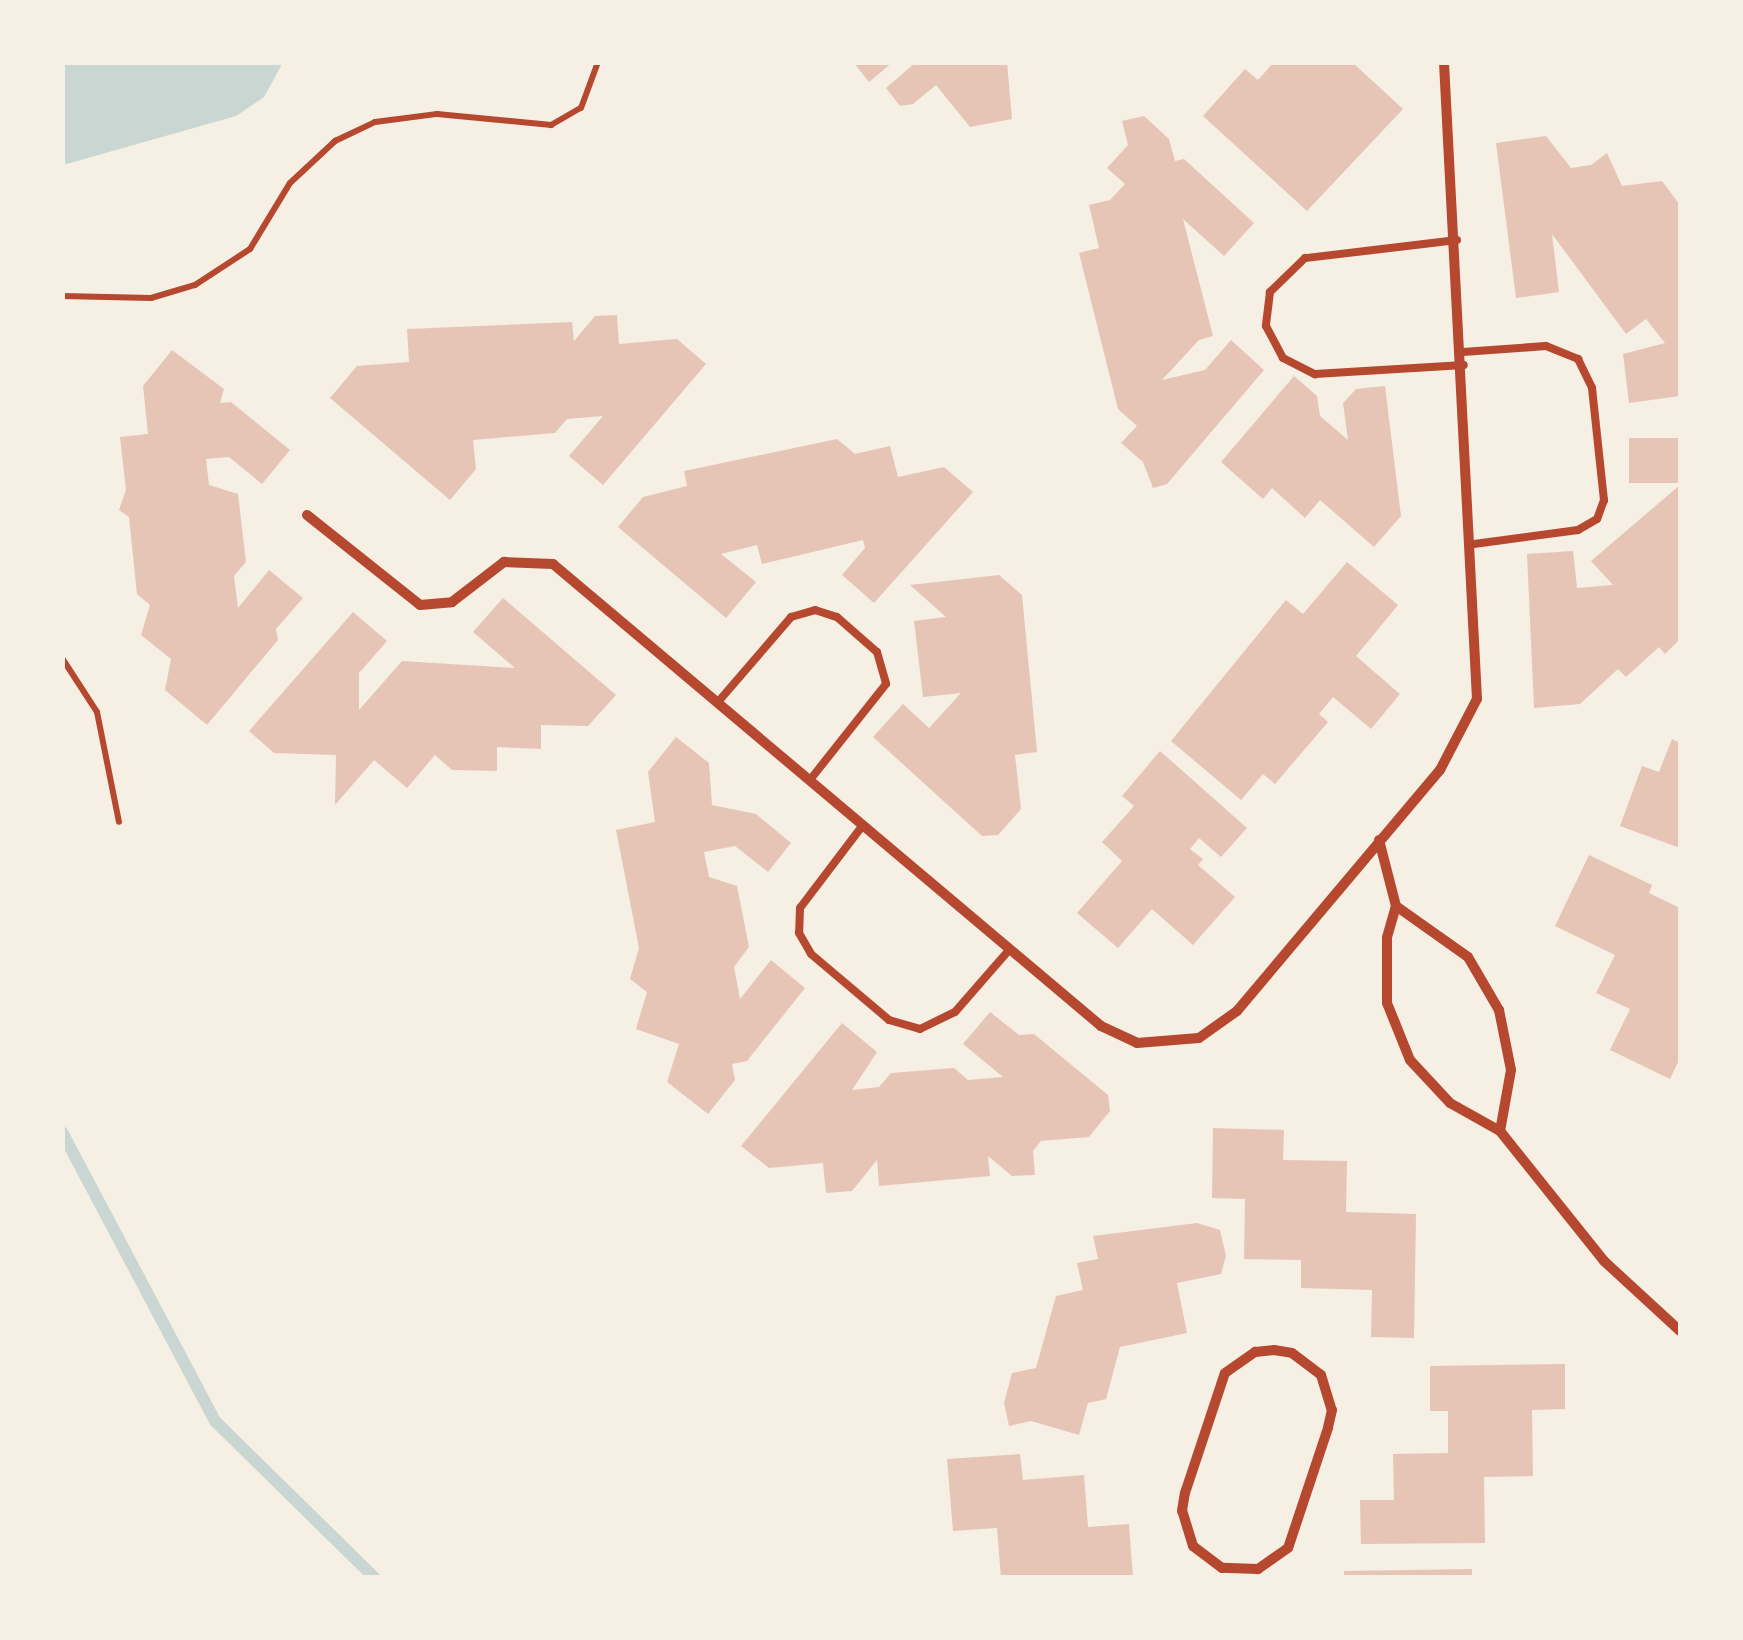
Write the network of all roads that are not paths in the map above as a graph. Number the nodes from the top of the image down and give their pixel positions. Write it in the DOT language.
graph roads {
  1 [pos="1444,62"];
  2 [pos="1457,240"];
  3 [pos="1463,352"];
  4 [pos="1464,365"];
  5 [pos="306,515"];
  6 [pos="1474,544"];
  7 [pos="718,702"];
  8 [pos="810,780"];
  9 [pos="863,825"];
  10 [pos="1380,840"];
  11 [pos="1396,906"];
  12 [pos="1010,949"];
  13 [pos="1500,1131"];
  14 [pos="1680,1331"];
  15 [pos="1259,1573"];
  1 -- 2 [label="street"];
  2 -- 3 [label="street"];
  2 -- 4 [label="lane"];
  3 -- 4 [label="street"];
  3 -- 6 [label="lane"];
  4 -- 6 [label="street"];
  5 -- 7 [label="street"];
  6 -- 10 [label="street"];
  7 -- 8 [label="street"];
  7 -- 8 [label="lane"];
  8 -- 9 [label="street"];
  9 -- 12 [label="street"];
  9 -- 12 [label="lane"];
  10 -- 11 [label="street"];
  10 -- 12 [label="street"];
  11 -- 13 [label="street"];
  11 -- 13 [label="street"];
  13 -- 14 [label="street"];
  15 -- 15 [label="street"];
}
